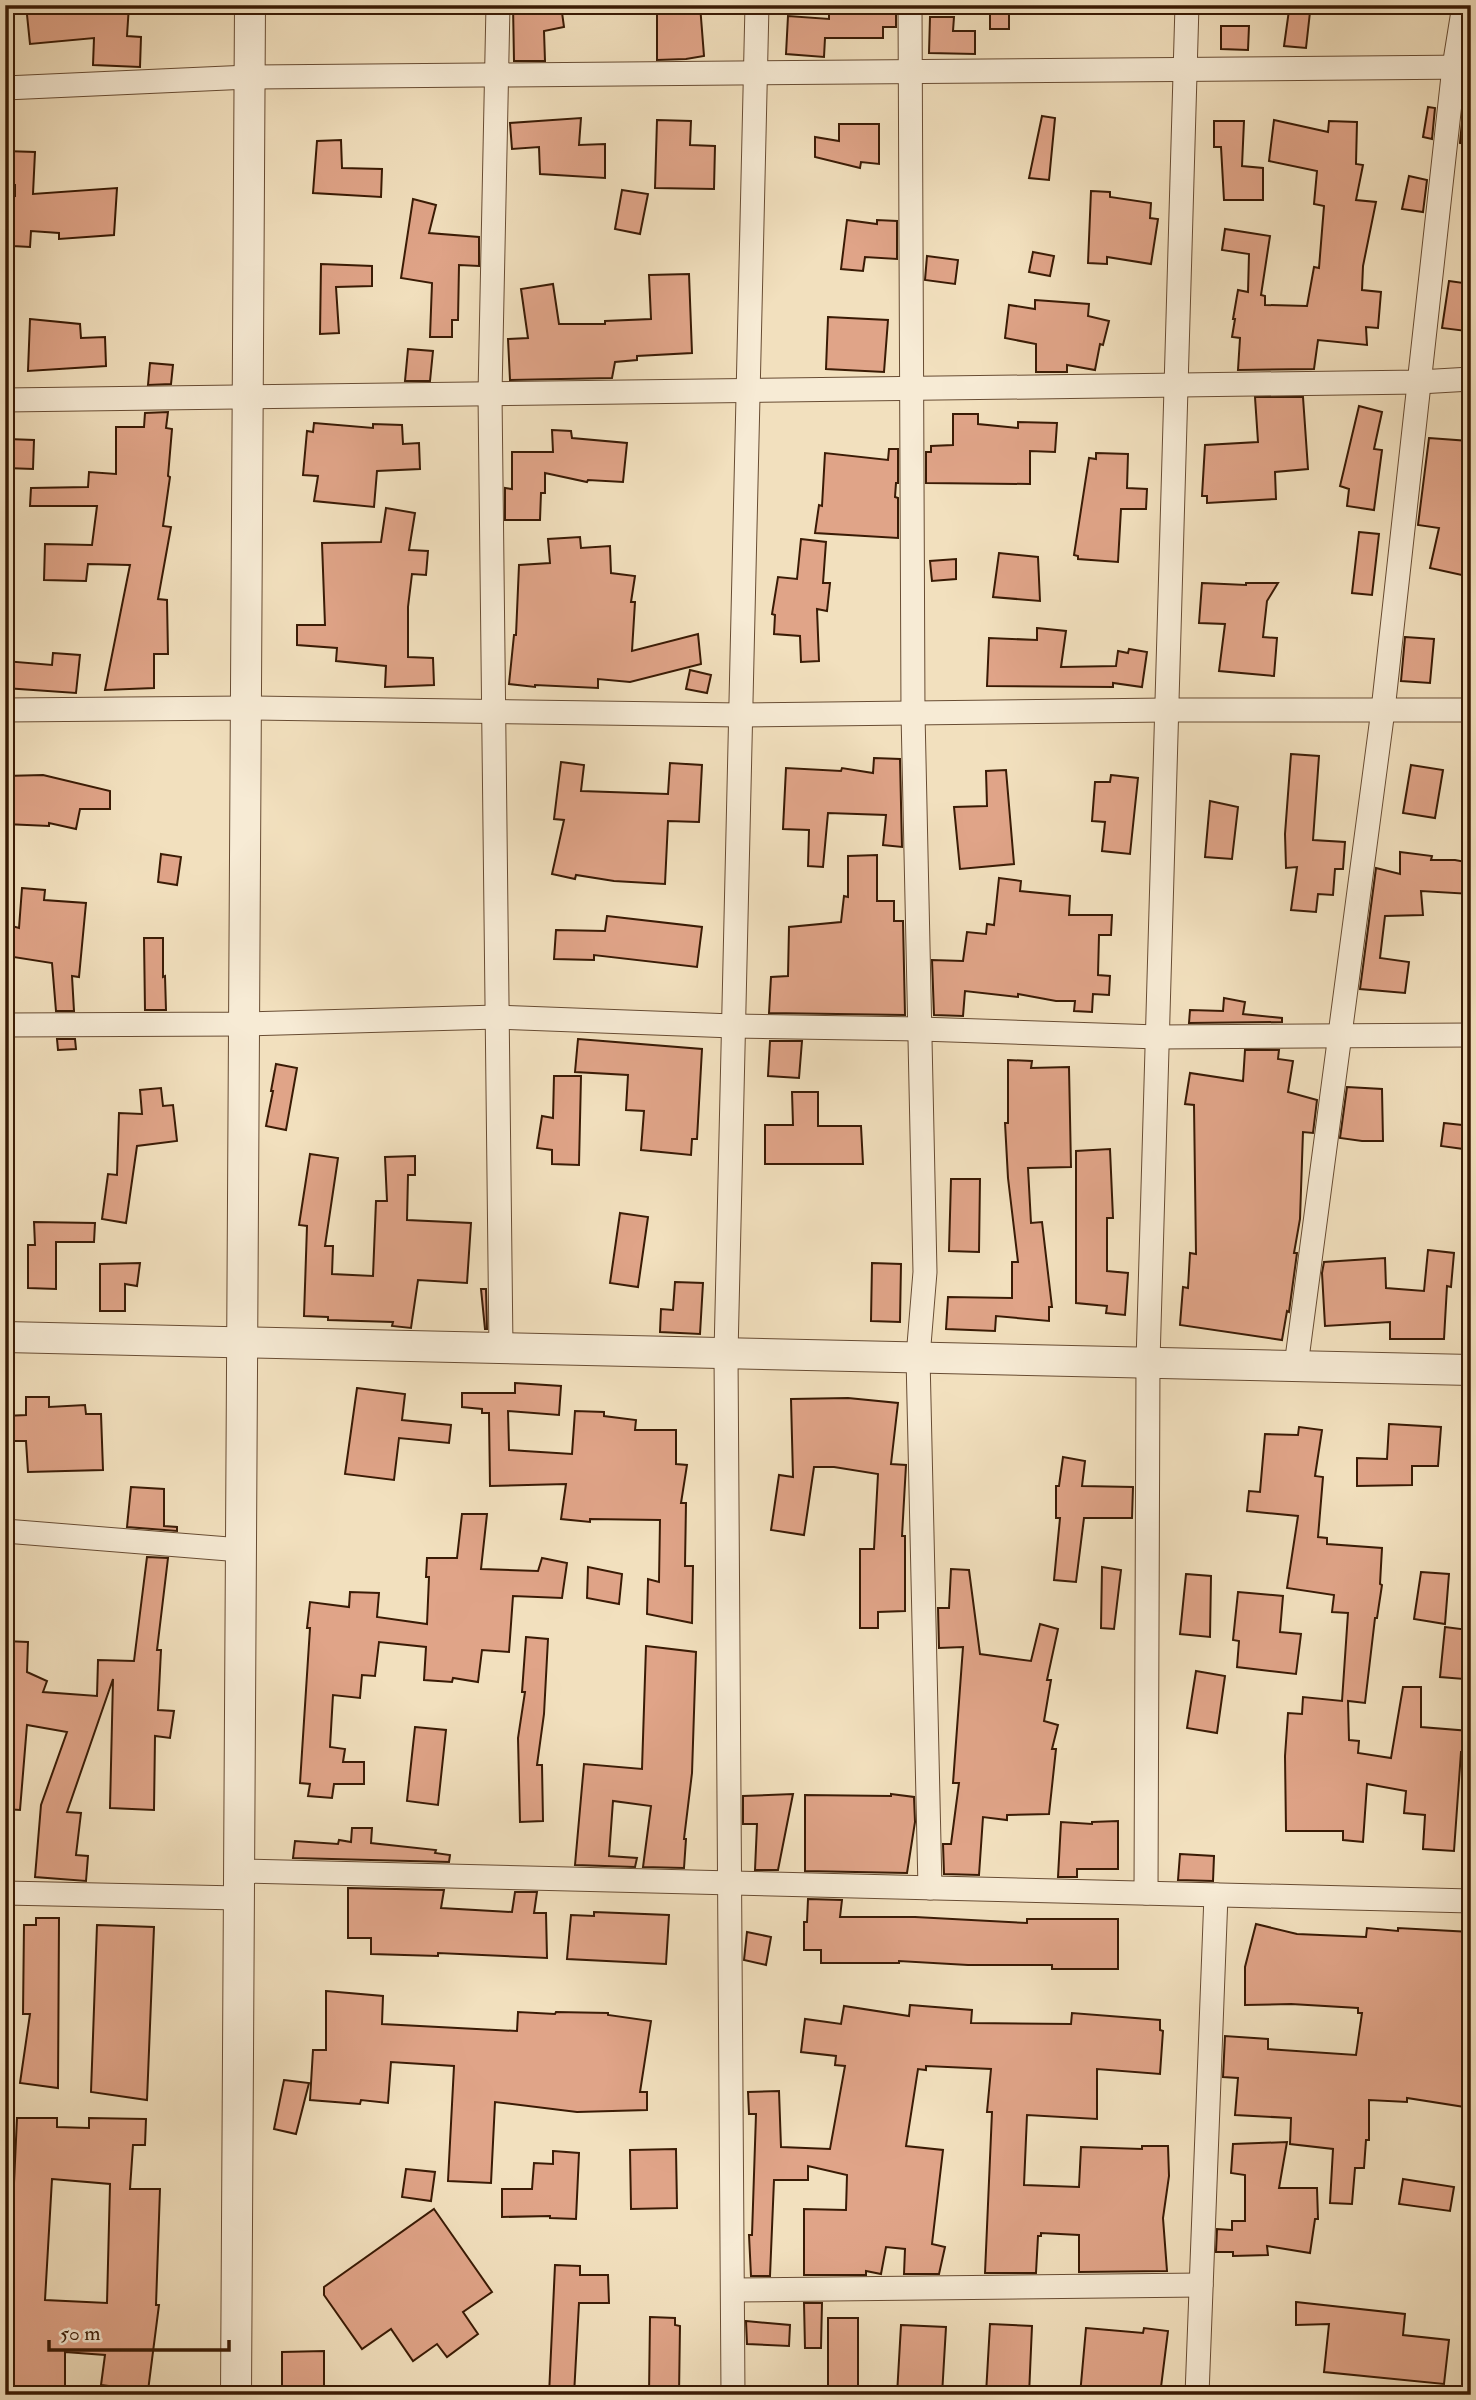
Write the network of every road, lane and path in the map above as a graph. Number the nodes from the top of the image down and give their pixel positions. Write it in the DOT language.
graph roads {
  1 [pos="250,5"];
  2 [pos="498,5"];
  3 [pos="757,5"];
  4 [pos="911,5"];
  5 [pos="1187,5"];
  6 [pos="1464,5"];
  7 [pos="1462,67"];
  8 [pos="1187,70"];
  9 [pos="909,72"];
  10 [pos="756,73"];
  11 [pos="498,75"];
  12 [pos="249,77"];
  13 [pos="5,88"];
  14 [pos="1471,379"];
  15 [pos="1419,382"];
  16 [pos="1177,383"];
  17 [pos="911,386"];
  18 [pos="748,388"];
  19 [pos="490,394"];
  20 [pos="248,398"];
  21 [pos="5,400"];
  22 [pos="246,708"];
  23 [pos="5,710"];
  24 [pos="1167,710"];
  25 [pos="1383,710"];
  26 [pos="1471,710"];
  27 [pos="494,711"];
  28 [pos="913,713"];
  29 [pos="741,715"];
  30 [pos="497,1017"];
  31 [pos="244,1024"];
  32 [pos="5,1025"];
  33 [pos="733,1027"];
  34 [pos="920,1029"];
  35 [pos="1471,1035"];
  36 [pos="1340,1036"];
  37 [pos="1158,1037"];
  38 [pos="5,1337"];
  39 [pos="242,1344"];
  40 [pos="500,1349"];
  41 [pos="726,1354"];
  42 [pos="918,1357"];
  43 [pos="1148,1362"];
  44 [pos="1296,1366"];
  45 [pos="1471,1370"];
  46 [pos="5,1531"];
  47 [pos="241,1550"];
  48 [pos="730,1883"];
  49 [pos="239,1885"];
  50 [pos="930,1888"];
  51 [pos="5,1893"];
  52 [pos="1146,1894"];
  53 [pos="1216,1895"];
  54 [pos="1471,1901"];
  55 [pos="1201,2285"];
  56 [pos="733,2290"];
  57 [pos="236,2395"];
  58 [pos="733,2395"];
  59 [pos="1197,2395"];
  1 -- 12 [label="street"];
  2 -- 11 [label="street"];
  3 -- 10 [label="street"];
  4 -- 9 [label="street"];
  5 -- 8 [label="street"];
  6 -- 7 [label="street"];
  7 -- 8 [label="street"];
  7 -- 15 [label="street"];
  8 -- 9 [label="street"];
  8 -- 16 [label="street"];
  9 -- 10 [label="street"];
  9 -- 17 [label="street"];
  10 -- 11 [label="street"];
  10 -- 18 [label="street"];
  11 -- 12 [label="street"];
  11 -- 19 [label="street"];
  12 -- 13 [label="street"];
  12 -- 20 [label="street"];
  14 -- 15 [label="street"];
  15 -- 16 [label="street"];
  15 -- 25 [label="street"];
  16 -- 17 [label="street"];
  16 -- 24 [label="street"];
  17 -- 18 [label="street"];
  17 -- 28 [label="street"];
  18 -- 19 [label="street"];
  18 -- 29 [label="street"];
  19 -- 20 [label="street"];
  19 -- 27 [label="street"];
  20 -- 21 [label="street"];
  20 -- 22 [label="street"];
  22 -- 23 [label="street"];
  22 -- 27 [label="street"];
  22 -- 31 [label="street"];
  24 -- 25 [label="street"];
  24 -- 28 [label="street"];
  24 -- 37 [label="street"];
  25 -- 26 [label="street"];
  25 -- 36 [label="street"];
  27 -- 29 [label="street"];
  27 -- 30 [label="street"];
  28 -- 29 [label="street"];
  28 -- 34 [label="street"];
  29 -- 33 [label="street"];
  30 -- 31 [label="street"];
  30 -- 33 [label="street"];
  30 -- 40 [label="street"];
  31 -- 32 [label="street"];
  31 -- 39 [label="street"];
  33 -- 34 [label="street"];
  33 -- 41 [label="street"];
  34 -- 37 [label="street"];
  34 -- 42 [label="street"];
  35 -- 36 [label="street"];
  36 -- 37 [label="street"];
  36 -- 44 [label="street"];
  37 -- 43 [label="street"];
  38 -- 39 [label="street"];
  39 -- 40 [label="street"];
  39 -- 47 [label="street"];
  40 -- 41 [label="street"];
  41 -- 42 [label="street"];
  41 -- 48 [label="street"];
  42 -- 43 [label="street"];
  42 -- 50 [label="street"];
  43 -- 44 [label="street"];
  43 -- 52 [label="street"];
  44 -- 45 [label="street"];
  46 -- 47 [label="street"];
  47 -- 49 [label="street"];
  48 -- 49 [label="street"];
  48 -- 50 [label="street"];
  48 -- 56 [label="street"];
  49 -- 51 [label="street"];
  49 -- 57 [label="street"];
  50 -- 52 [label="street"];
  52 -- 53 [label="street"];
  53 -- 54 [label="street"];
  53 -- 55 [label="street"];
  55 -- 56 [label="street"];
  55 -- 59 [label="street"];
  56 -- 58 [label="street"];
}
